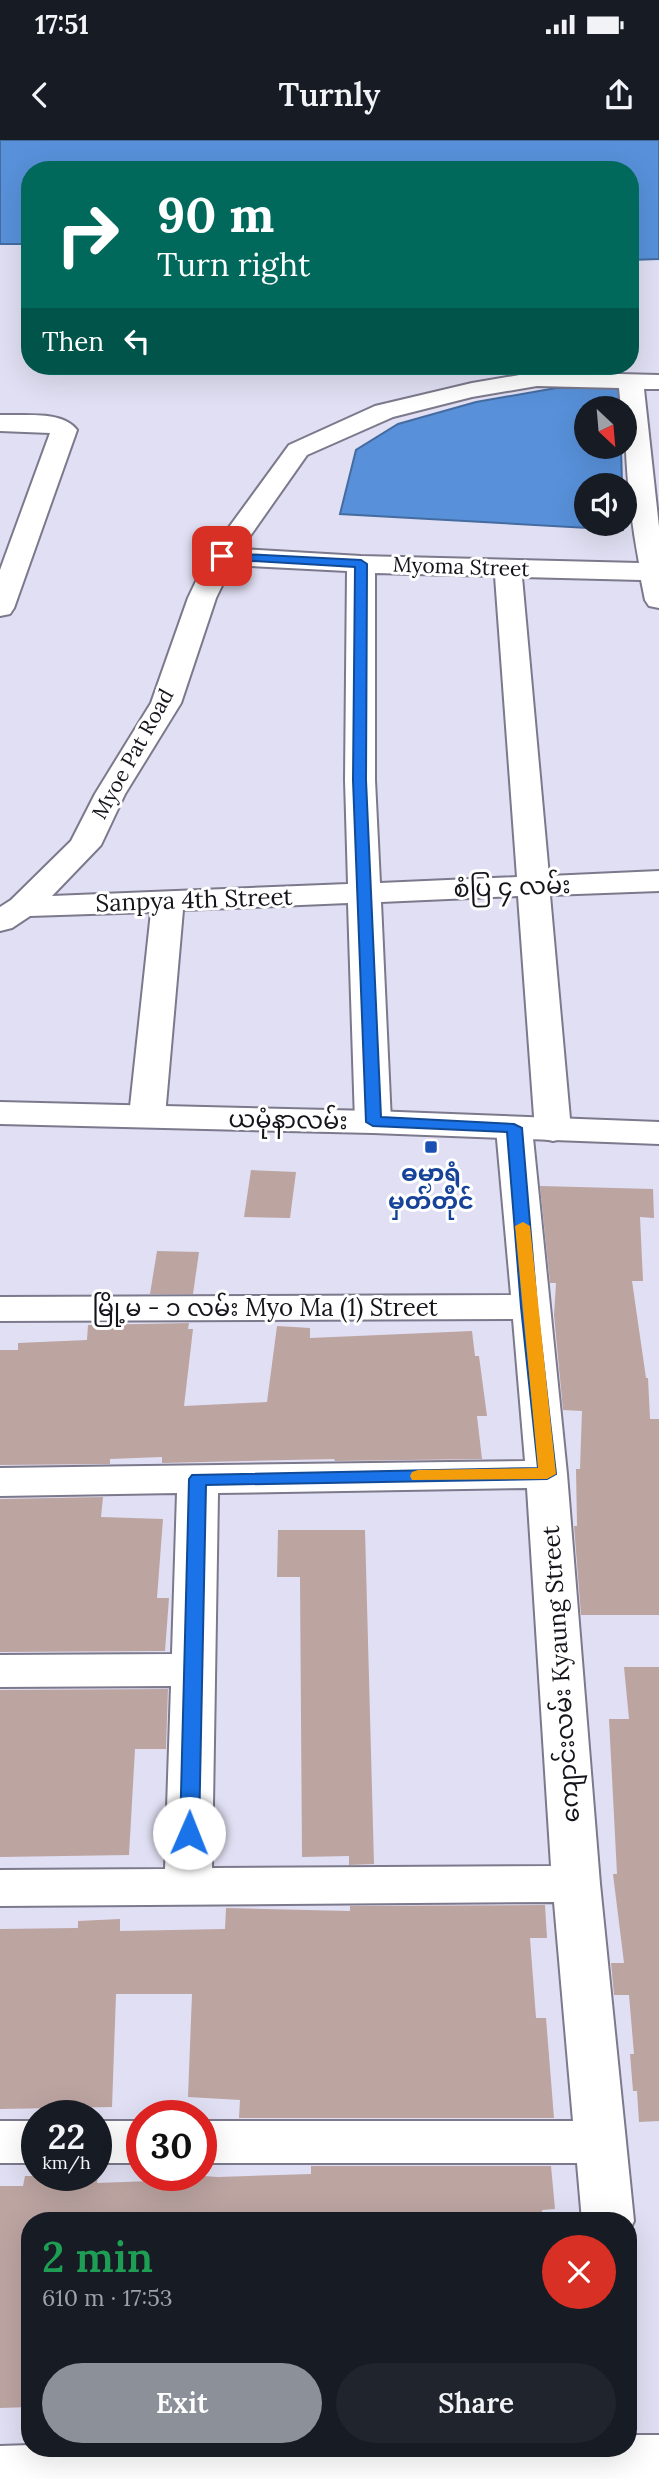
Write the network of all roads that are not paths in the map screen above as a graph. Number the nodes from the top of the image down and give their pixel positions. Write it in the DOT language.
graph roads {
  1 [pos="631,381"];
  2 [pos="659,382"];
  3 [pos="0,422"];
  4 [pos="650,502"];
  5 [pos="0,524"];
  6 [pos="29,525"];
  7 [pos="222,556"];
  8 [pos="361,564"];
  9 [pos="508,569"];
  10 [pos="656,572"];
  11 [pos="659,600"];
  12 [pos="0,608"];
  13 [pos="659,881"];
  14 [pos="533,886"];
  15 [pos="364,893"];
  16 [pos="167,901"];
  17 [pos="12,914"];
  18 [pos="0,1113"];
  19 [pos="147,1116"];
  20 [pos="373,1122"];
  21 [pos="533,1129"];
  22 [pos="659,1133"];
  23 [pos="529,1307"];
  24 [pos="0,1309"];
  25 [pos="547,1474"];
  26 [pos="198,1479"];
  27 [pos="0,1482"];
  28 [pos="194,1670"];
  29 [pos="0,1671"];
  30 [pos="576,1884"];
  31 [pos="188,1887"];
  32 [pos="0,1888"];
  33 [pos="21,2142"];
  34 [pos="217,2142"];
  35 [pos="601,2142"];
  36 [pos="0,2143"];
  37 [pos="607,2212"];
  38 [pos="595,2457"];
  39 [pos="0,2471"];
  1 -- 2 [label="street, Myoe Pat Road"];
  1 -- 4 [label="street"];
  1 -- 7 [label="street, Myoe Pat Road"];
  3 -- 6 [label="street"];
  4 -- 10 [label="street"];
  5 -- 6 [label="street"];
  6 -- 12 [label="street"];
  7 -- 8 [label="street, Myoma Street"];
  7 -- 17 [label="street, Myoe Pat Road"];
  8 -- 9 [label="street, Myoma Street"];
  8 -- 15 [label="street"];
  9 -- 10 [label="street, Myoma Street"];
  9 -- 14 [label="street, ကျောင်းလမ်း Kyaung Street"];
  10 -- 11 [label="street"];
  13 -- 14 [label="street, စံပြ ၄ လမ်း"];
  14 -- 15 [label="street, စံပြ ၄ လမ်း"];
  14 -- 21 [label="street, ကျောင်းလမ်း Kyaung Street"];
  15 -- 16 [label="street, Sanpya 4th Street"];
  15 -- 20 [label="street"];
  16 -- 17 [label="street, Sanpya 4th Street"];
  16 -- 19 [label="street"];
  18 -- 19 [label="street, ယမုံနာလမ်း"];
  19 -- 20 [label="street, ယမုံနာလမ်း"];
  20 -- 21 [label="street, ယမုံနာလမ်း"];
  21 -- 22 [label="street, ယမုံနာလမ်း"];
  21 -- 23 [label="street, ကျောင်းလမ်း Kyaung Street"];
  23 -- 24 [label="street, မြို့မ - ၁ လမ်း Myo Ma (1) Street"];
  23 -- 25 [label="street, ကျောင်းလမ်း Kyaung Street"];
  25 -- 26 [label="street"];
  25 -- 30 [label="street, ကျောင်းလမ်း Kyaung Street"];
  26 -- 27 [label="street"];
  26 -- 28 [label="street"];
  28 -- 29 [label="street"];
  28 -- 31 [label="street"];
  30 -- 31 [label="street"];
  30 -- 35 [label="street, ကျောင်းလမ်း Kyaung Street"];
  31 -- 32 [label="street"];
  33 -- 36 [label="street"];
  34 -- 35 [label="street"];
  35 -- 37 [label="street, ကျောင်းလမ်း Kyaung Street"];
  38 -- 39 [label="street"];
}
